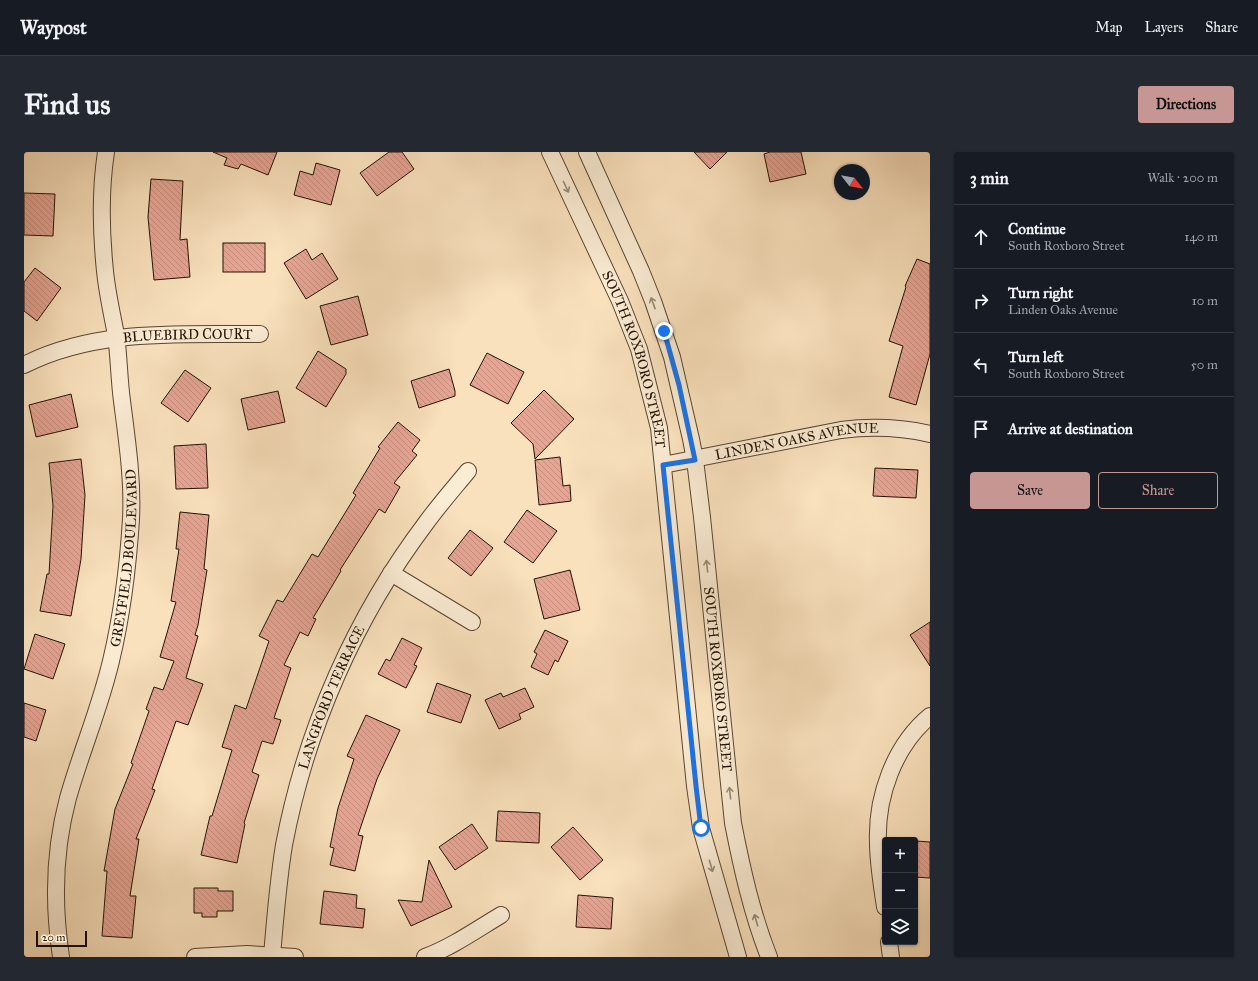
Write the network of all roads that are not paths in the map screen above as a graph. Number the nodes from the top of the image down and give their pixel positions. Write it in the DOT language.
graph roads {
  1 [pos="106,152"];
  2 [pos="550,152"];
  3 [pos="587,152"];
  4 [pos="260,334"];
  5 [pos="116,338"];
  6 [pos="24,365"];
  7 [pos="930,434"];
  8 [pos="695,460"];
  9 [pos="663,465"];
  10 [pos="468,471"];
  11 [pos="391,573"];
  12 [pos="472,622"];
  13 [pos="930,716"];
  14 [pos="882,879"];
  15 [pos="501,915"];
  16 [pos="889,945"];
  17 [pos="272,956"];
  18 [pos="61,957"];
  19 [pos="194,957"];
  20 [pos="295,957"];
  21 [pos="425,957"];
  22 [pos="738,957"];
  23 [pos="769,957"];
  24 [pos="891,957"];
  1 -- 5 [label="street, GREYFIELD BOULEVARD"];
  2 -- 9 [label="street, SOUTH ROXBORO STREET, one-way"];
  8 -- 3 [label="street, SOUTH ROXBORO STREET, one-way"];
  4 -- 5 [label="street, BLUEBIRD COURT"];
  5 -- 6 [label="street, BLUEBIRD COURT"];
  5 -- 18 [label="street, GREYFIELD BOULEVARD"];
  7 -- 8 [label="street, LINDEN OAKS AVENUE"];
  8 -- 9 [label="street, LINDEN OAKS AVENUE"];
  23 -- 8 [label="street, SOUTH ROXBORO STREET, one-way"];
  9 -- 22 [label="street, SOUTH ROXBORO STREET, one-way"];
  10 -- 11 [label="street, LANGFORD TERRACE"];
  11 -- 12 [label="street"];
  11 -- 17 [label="street, LANGFORD TERRACE"];
  13 -- 14 [label="street"];
  15 -- 21 [label="street"];
  16 -- 24 [label="street"];
  17 -- 19 [label="street"];
  17 -- 20 [label="street"];
}
